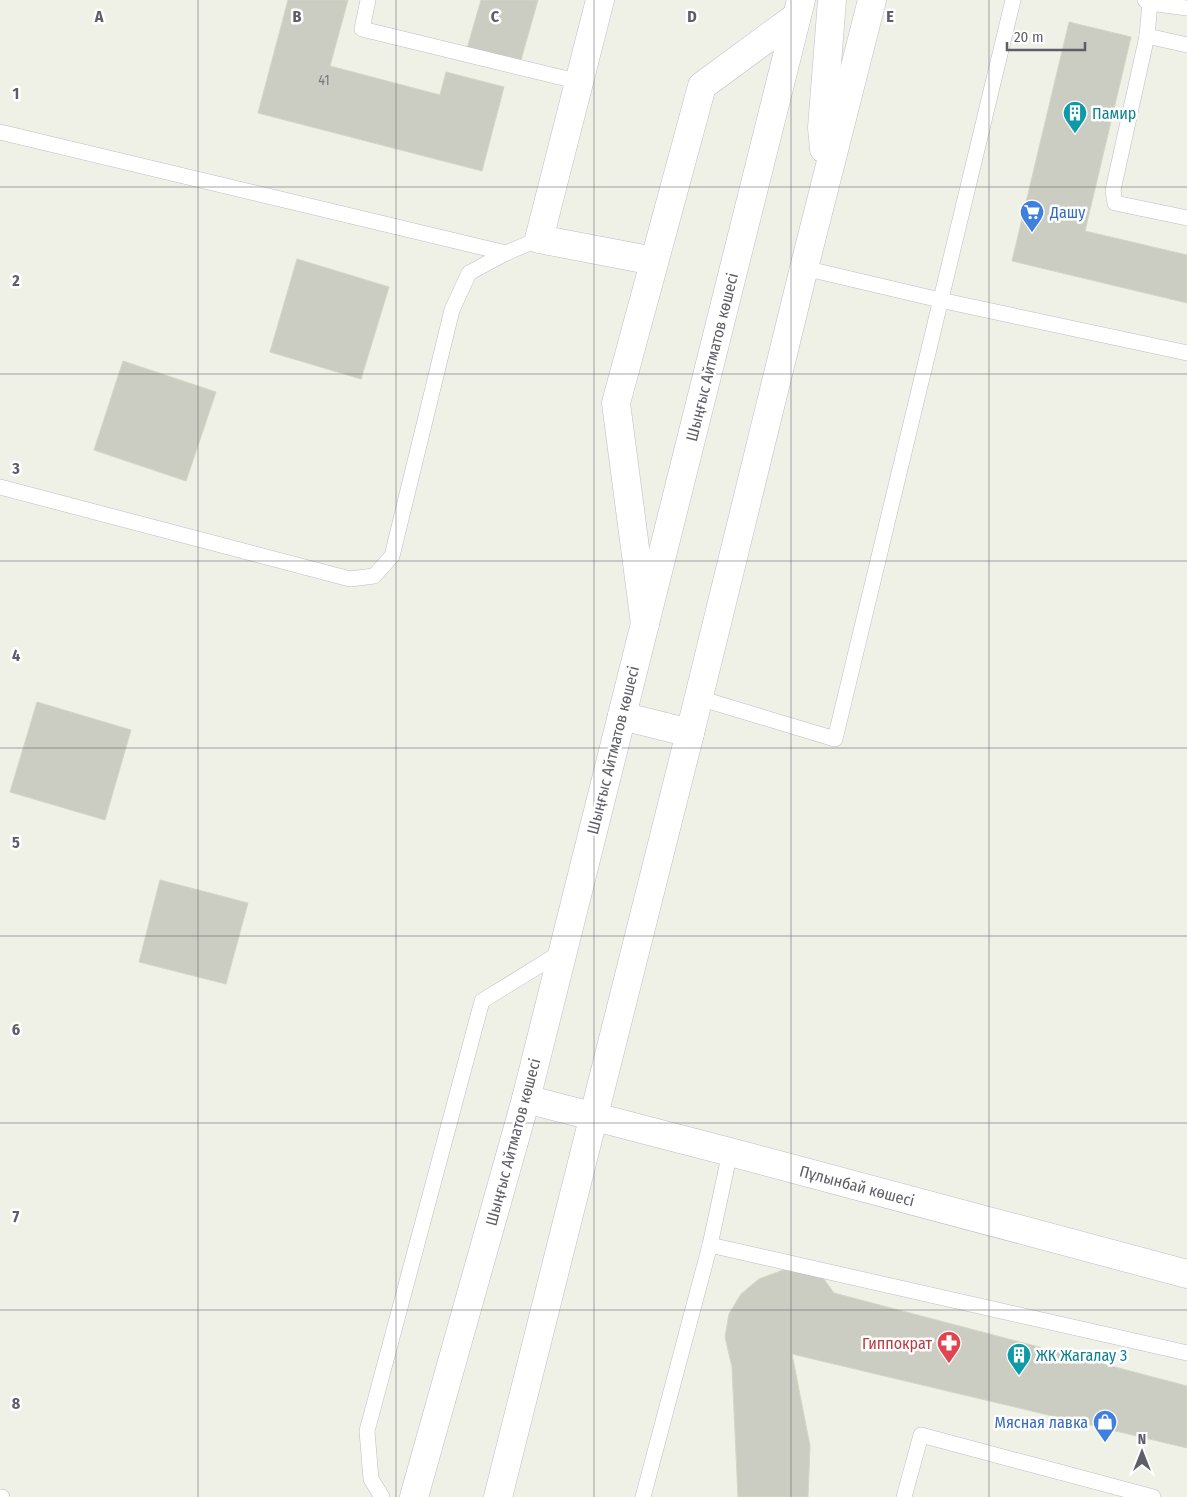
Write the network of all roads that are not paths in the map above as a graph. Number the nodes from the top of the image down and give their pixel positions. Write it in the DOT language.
graph roads {
  1 [pos="368,0"];
  2 [pos="599,0"];
  3 [pos="832,0"];
  4 [pos="872,0"];
  5 [pos="1013,0"];
  6 [pos="1148,2"];
  7 [pos="1187,8"];
  8 [pos="798,9"];
  9 [pos="1147,36"];
  10 [pos="1187,45"];
  11 [pos="580,82"];
  12 [pos="0,132"];
  13 [pos="826,181"];
  14 [pos="1187,218"];
  15 [pos="540,239"];
  16 [pos="506,253"];
  17 [pos="654,261"];
  18 [pos="804,268"];
  19 [pos="940,300"];
  20 [pos="1187,353"];
  21 [pos="0,487"];
  22 [pos="645,624"];
  23 [pos="699,698"];
  24 [pos="622,716"];
  25 [pos="690,733"];
  26 [pos="563,951"];
  27 [pos="526,1099"];
  28 [pos="594,1117"];
  29 [pos="730,1152"];
  30 [pos="710,1245"];
  31 [pos="1187,1274"];
  32 [pos="1187,1353"];
  33 [pos="382,1497"];
  34 [pos="414,1497"];
  35 [pos="498,1497"];
  36 [pos="643,1497"];
  37 [pos="904,1497"];
  38 [pos="1153,1497"];
  1 -- 11 [label="lane"];
  2 -- 11 [label="main road"];
  3 -- 13 [label="main road"];
  4 -- 13 [label="main road"];
  5 -- 19 [label="lane"];
  6 -- 7 [label="lane"];
  6 -- 9 [label="lane"];
  8 -- 17 [label="main road"];
  8 -- 22 [label="main road, Шыңғыс Айтматов көшесі"];
  9 -- 10 [label="lane"];
  9 -- 14 [label="lane"];
  11 -- 15 [label="main road"];
  12 -- 16 [label="lane"];
  13 -- 18 [label="main road"];
  15 -- 16 [label="lane"];
  15 -- 17 [label="main road"];
  16 -- 21 [label="lane"];
  17 -- 22 [label="main road"];
  18 -- 19 [label="lane"];
  18 -- 23 [label="main road"];
  19 -- 20 [label="lane"];
  19 -- 23 [label="lane"];
  22 -- 24 [label="main road, Шыңғыс Айтматов көшесі"];
  23 -- 25 [label="main road"];
  24 -- 25 [label="main road"];
  24 -- 26 [label="main road, Шыңғыс Айтматов көшесі"];
  25 -- 28 [label="main road"];
  26 -- 27 [label="main road, Шыңғыс Айтматов көшесі"];
  26 -- 33 [label="lane"];
  27 -- 28 [label="main road, Пұлынбай көшесі"];
  27 -- 34 [label="main road, Шыңғыс Айтматов көшесі"];
  28 -- 29 [label="main road, Пұлынбай көшесі"];
  28 -- 35 [label="main road"];
  29 -- 30 [label="lane"];
  29 -- 31 [label="main road, Пұлынбай көшесі"];
  30 -- 32 [label="lane"];
  30 -- 36 [label="lane"];
  37 -- 38 [label="lane"];
}
